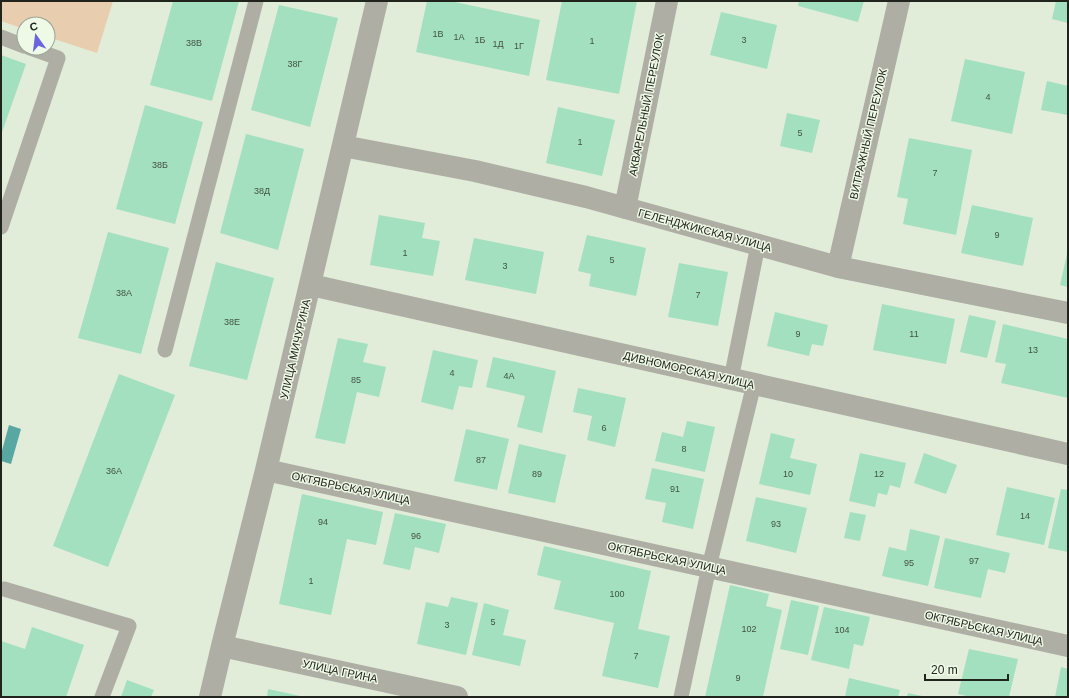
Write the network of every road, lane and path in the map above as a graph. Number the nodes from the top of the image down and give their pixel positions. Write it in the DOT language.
graph roads {
  1 [pos="256,1"];
  2 [pos="377,1"];
  3 [pos="667,1"];
  4 [pos="899,1"];
  5 [pos="1,37"];
  6 [pos="16,43"];
  7 [pos="52,56"];
  8 [pos="343,146"];
  9 [pos="625,208"];
  10 [pos="1,227"];
  11 [pos="758,245"];
  12 [pos="838,267"];
  13 [pos="311,285"];
  14 [pos="1068,313"];
  15 [pos="165,350"];
  16 [pos="731,379"];
  17 [pos="754,384"];
  18 [pos="1068,454"];
  19 [pos="266,470"];
  20 [pos="709,567"];
  21 [pos="4,589"];
  22 [pos="222,646"];
  23 [pos="1068,646"];
  24 [pos="102,697"];
  25 [pos="210,697"];
  26 [pos="458,697"];
  27 [pos="681,697"];
  1 -- 15 [label="lane"];
  2 -- 8 [label="street, УЛИЦА МИЧУРИНА"];
  3 -- 9 [label="street, АКВАРЕЛЬНЫЙ ПЕРЕУЛОК"];
  4 -- 12 [label="street, ВИТРАЖНЫЙ ПЕРЕУЛОК"];
  5 -- 6 [label="lane"];
  7 -- 10 [label="lane"];
  8 -- 9 [label="street, ГЕЛЕНДЖИКСКАЯ УЛИЦА"];
  8 -- 13 [label="street, УЛИЦА МИЧУРИНА"];
  9 -- 11 [label="street, ГЕЛЕНДЖИКСКАЯ УЛИЦА"];
  11 -- 12 [label="street, ГЕЛЕНДЖИКСКАЯ УЛИЦА"];
  11 -- 16 [label="lane"];
  12 -- 14 [label="street, ГЕЛЕНДЖИКСКАЯ УЛИЦА"];
  13 -- 16 [label="street, ДИВНОМОРСКАЯ УЛИЦА"];
  13 -- 19 [label="street, УЛИЦА МИЧУРИНА"];
  16 -- 17 [label="street, ДИВНОМОРСКАЯ УЛИЦА"];
  17 -- 18 [label="street, ДИВНОМОРСКАЯ УЛИЦА"];
  17 -- 20 [label="lane"];
  19 -- 20 [label="street, ОКТЯБРЬСКАЯ УЛИЦА"];
  19 -- 22 [label="street, УЛИЦА МИЧУРИНА"];
  20 -- 23 [label="street, ОКТЯБРЬСКАЯ УЛИЦА"];
  20 -- 27 [label="lane"];
  21 -- 24 [label="lane"];
  22 -- 25 [label="street, УЛИЦА МИЧУРИНА"];
  22 -- 26 [label="street, УЛИЦА ГРИНА"];
}
